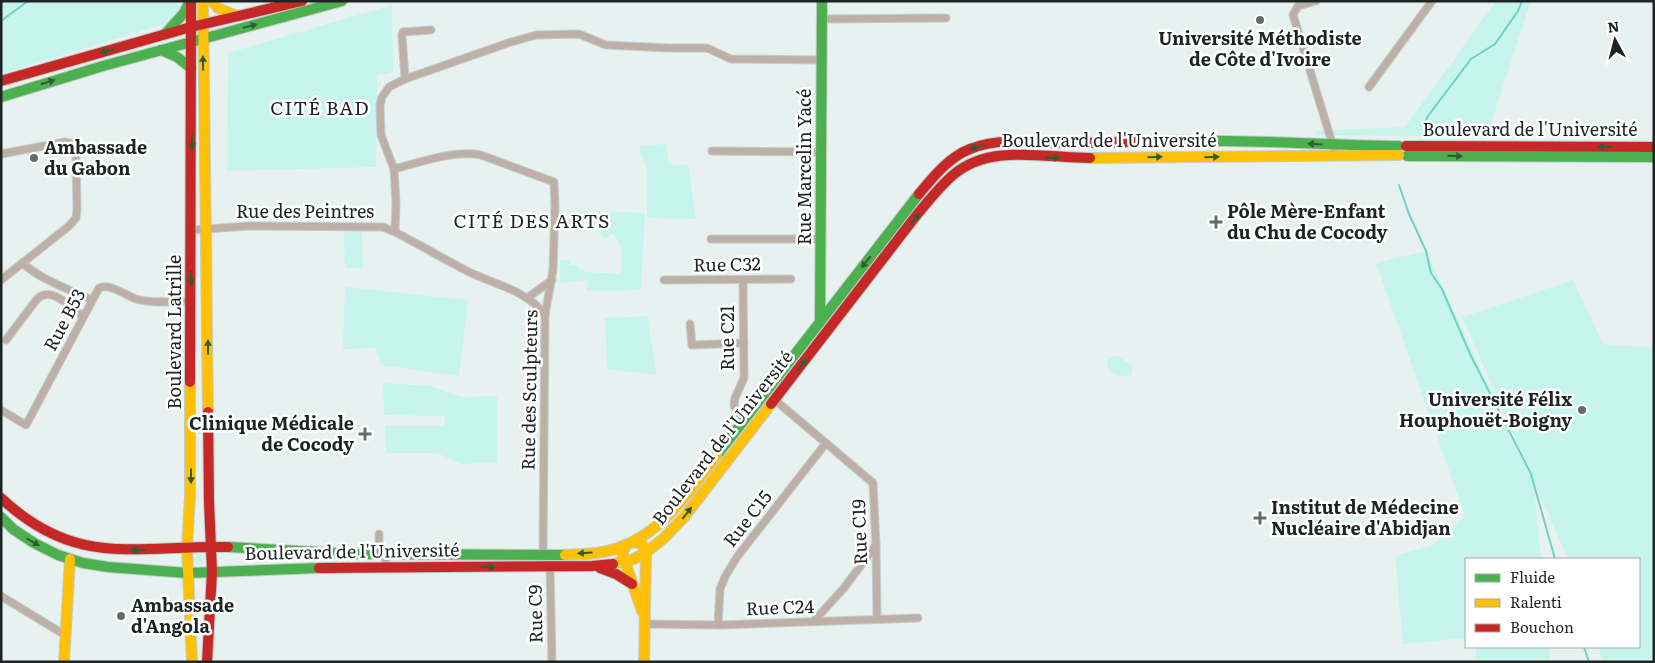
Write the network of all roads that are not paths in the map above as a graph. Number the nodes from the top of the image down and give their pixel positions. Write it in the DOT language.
graph roads {
  1 [pos="190,1"];
  2 [pos="203,1"];
  3 [pos="212,1"];
  4 [pos="302,1"];
  5 [pos="342,1"];
  6 [pos="822,1"];
  7 [pos="1316,1"];
  8 [pos="1432,1"];
  9 [pos="236,16"];
  10 [pos="946,18"];
  11 [pos="822,19"];
  12 [pos="203,25"];
  13 [pos="191,28"];
  14 [pos="431,30"];
  15 [pos="164,35"];
  16 [pos="203,38"];
  17 [pos="191,42"];
  18 [pos="161,50"];
  19 [pos="822,60"];
  20 [pos="191,68"];
  21 [pos="405,79"];
  22 [pos="1,81"];
  23 [pos="1369,87"];
  24 [pos="192,93"];
  25 [pos="204,93"];
  26 [pos="1,97"];
  27 [pos="1085,143"];
  28 [pos="1334,145"];
  29 [pos="1654,147"];
  30 [pos="712,151"];
  31 [pos="1400,151"];
  32 [pos="1438,151"];
  33 [pos="822,152"];
  34 [pos="1,154"];
  35 [pos="1334,156"];
  36 [pos="1654,157"];
  37 [pos="1085,158"];
  38 [pos="394,168"];
  39 [pos="207,229"];
  40 [pos="192,230"];
  41 [pos="395,232"];
  42 [pos="711,239"];
  43 [pos="821,239"];
  44 [pos="22,263"];
  45 [pos="552,279"];
  46 [pos="791,279"];
  47 [pos="1,280"];
  48 [pos="664,280"];
  49 [pos="743,280"];
  50 [pos="527,298"];
  51 [pos="92,300"];
  52 [pos="191,301"];
  53 [pos="544,315"];
  54 [pos="83,316"];
  55 [pos="820,322"];
  56 [pos="690,324"];
  57 [pos="829,329"];
  58 [pos="6,340"];
  59 [pos="744,343"];
  60 [pos="775,400"];
  61 [pos="1,410"];
  62 [pos="746,419"];
  63 [pos="826,443"];
  64 [pos="1,498"];
  65 [pos="1,517"];
  66 [pos="379,534"];
  67 [pos="630,543"];
  68 [pos="876,545"];
  69 [pos="211,547"];
  70 [pos="187,548"];
  71 [pos="380,552"];
  72 [pos="646,554"];
  73 [pos="542,555"];
  74 [pos="70,559"];
  75 [pos="626,562"];
  76 [pos="550,566"];
  77 [pos="592,566"];
  78 [pos="376,567"];
  79 [pos="386,567"];
  80 [pos="187,572"];
  81 [pos="212,572"];
  82 [pos="632,584"];
  83 [pos="1,596"];
  84 [pos="918,618"];
  85 [pos="877,619"];
  86 [pos="644,620"];
  87 [pos="814,621"];
  88 [pos="718,625"];
  89 [pos="65,635"];
  90 [pos="64,662"];
  91 [pos="192,662"];
  92 [pos="207,662"];
  93 [pos="552,662"];
  94 [pos="644,662"];
  1 -- 13 [label="street, Boulevard Latrille"];
  1 -- 15 [label="street"];
  2 -- 12 [label="street, Boulevard Latrille"];
  3 -- 9 [label="street"];
  4 -- 9 [label="street"];
  16 -- 5 [label="street, one-way"];
  6 -- 11 [label="street, Rue Marcelin Yacé"];
  7 -- 28 [label="street"];
  8 -- 23 [label="street"];
  9 -- 12 [label="street"];
  10 -- 11 [label="street"];
  11 -- 19 [label="street, Rue Marcelin Yacé"];
  12 -- 13 [label="street"];
  12 -- 16 [label="street, Boulevard Latrille"];
  13 -- 15 [label="street"];
  13 -- 17 [label="street, Boulevard Latrille"];
  14 -- 21 [label="street"];
  15 -- 22 [label="street, one-way"];
  16 -- 17 [label="street"];
  25 -- 16 [label="street, Boulevard Latrille, one-way"];
  17 -- 18 [label="street"];
  17 -- 20 [label="street, Boulevard Latrille"];
  18 -- 20 [label="street"];
  26 -- 18 [label="street, one-way"];
  19 -- 21 [label="street"];
  19 -- 33 [label="street, Rue Marcelin Yacé"];
  20 -- 24 [label="street, Boulevard Latrille"];
  21 -- 38 [label="street"];
  24 -- 25 [label="street"];
  24 -- 40 [label="street, Boulevard Latrille, one-way"];
  25 -- 39 [label="street, Boulevard Latrille"];
  28 -- 27 [label="street, Boulevard de l'Université, one-way"];
  27 -- 37 [label="street"];
  27 -- 55 [label="street, Boulevard de l'Université, one-way"];
  28 -- 31 [label="street, Boulevard de l'Université"];
  28 -- 35 [label="street"];
  29 -- 32 [label="street, Boulevard de l'Université, one-way"];
  30 -- 33 [label="street"];
  31 -- 32 [label="street, Boulevard de l'Université"];
  31 -- 35 [label="street, Boulevard de l'Université"];
  32 -- 36 [label="street, Boulevard de l'Université, one-way"];
  33 -- 43 [label="street, Rue Marcelin Yacé"];
  34 -- 44 [label="street"];
  37 -- 35 [label="street, Boulevard de l'Université, one-way"];
  57 -- 37 [label="street, Boulevard de l'Université, one-way"];
  38 -- 41 [label="street"];
  38 -- 45 [label="street, Rue des Sculpteurs"];
  39 -- 40 [label="street, Rue des Peintres"];
  39 -- 41 [label="street, Rue des Peintres"];
  69 -- 39 [label="street, Boulevard Latrille, one-way"];
  40 -- 52 [label="street, Boulevard Latrille, one-way"];
  41 -- 50 [label="street, Rue des Peintres"];
  42 -- 43 [label="street"];
  43 -- 55 [label="street, Rue Marcelin Yacé"];
  44 -- 47 [label="street"];
  44 -- 51 [label="street"];
  45 -- 50 [label="street"];
  45 -- 53 [label="street, Rue des Sculpteurs"];
  46 -- 49 [label="street, Rue C32"];
  48 -- 49 [label="street, Rue C32"];
  49 -- 59 [label="street, Rue C21"];
  50 -- 53 [label="street, Rue des Peintres"];
  51 -- 52 [label="street, Rue B53"];
  51 -- 54 [label="street, Rue B53"];
  52 -- 70 [label="street, Boulevard Latrille, one-way"];
  53 -- 73 [label="street, Rue des Sculpteurs"];
  54 -- 58 [label="street"];
  54 -- 61 [label="street, Rue B53"];
  55 -- 57 [label="street"];
  55 -- 62 [label="street, Boulevard de l'Université"];
  56 -- 59 [label="street"];
  60 -- 57 [label="street, Boulevard de l'Université, one-way"];
  59 -- 62 [label="street, Rue C21"];
  60 -- 63 [label="street, Rue C19"];
  72 -- 60 [label="street, Boulevard de l'Université, one-way"];
  62 -- 67 [label="street, Boulevard de l'Université"];
  63 -- 68 [label="street, Rue C19"];
  63 -- 88 [label="street, Rue C15"];
  70 -- 64 [label="street, Boulevard de l'Université, one-way"];
  65 -- 74 [label="street, Boulevard de l'Université, one-way"];
  66 -- 71 [label="street"];
  67 -- 72 [label="street"];
  67 -- 73 [label="street, Boulevard de l'Université, one-way"];
  67 -- 75 [label="street"];
  68 -- 85 [label="street, Rue C19"];
  68 -- 87 [label="street"];
  69 -- 70 [label="street, Boulevard de l'Université"];
  69 -- 71 [label="street, Boulevard de l'Université"];
  69 -- 81 [label="street, Boulevard Latrille"];
  70 -- 80 [label="street, Boulevard Latrille"];
  71 -- 73 [label="street, Boulevard de l'Université"];
  71 -- 78 [label="street"];
  71 -- 79 [label="street"];
  72 -- 75 [label="street, Boulevard de l'Université"];
  72 -- 86 [label="street"];
  74 -- 80 [label="street, Boulevard de l'Université"];
  74 -- 89 [label="street"];
  75 -- 77 [label="street, Boulevard de l'Université"];
  75 -- 82 [label="street"];
  76 -- 77 [label="street, Boulevard de l'Université"];
  79 -- 76 [label="street, Boulevard de l'Université, one-way"];
  76 -- 93 [label="street, Rue C9"];
  77 -- 82 [label="street"];
  78 -- 79 [label="street, Boulevard de l'Université"];
  78 -- 81 [label="street, Boulevard de l'Université"];
  80 -- 81 [label="street, Boulevard de l'Université"];
  80 -- 91 [label="street, Boulevard Latrille"];
  81 -- 92 [label="street, Boulevard Latrille"];
  82 -- 86 [label="street"];
  83 -- 89 [label="street"];
  84 -- 85 [label="street, Rue C24"];
  85 -- 87 [label="street, Rue C24"];
  86 -- 88 [label="street, Rue C24"];
  86 -- 94 [label="street"];
  87 -- 88 [label="street, Rue C24"];
  89 -- 90 [label="street"];
}
